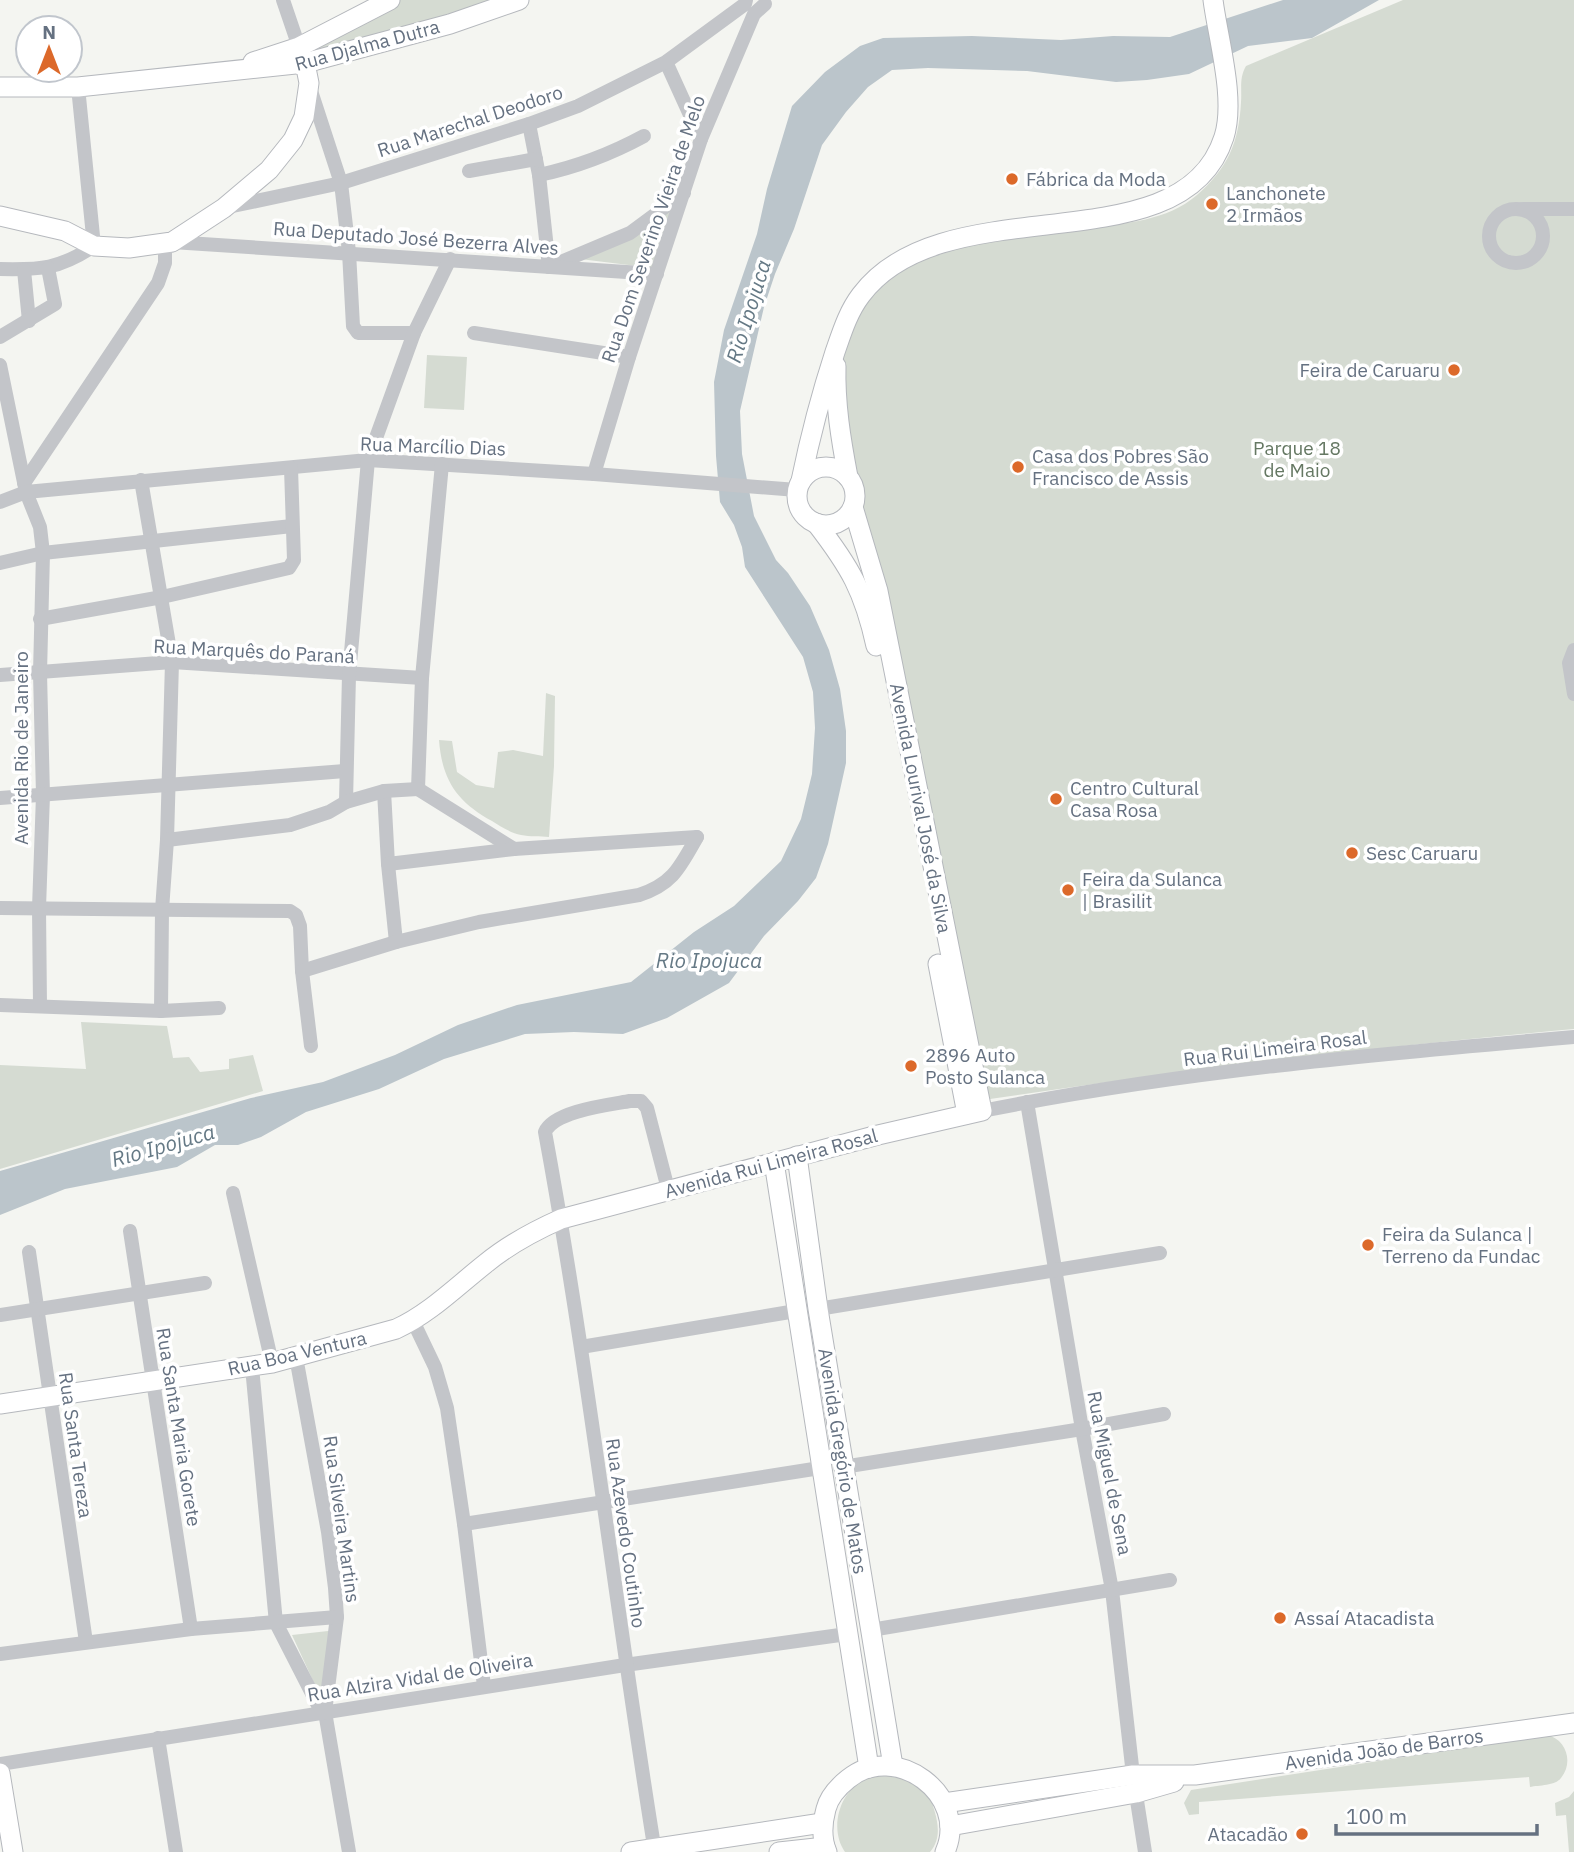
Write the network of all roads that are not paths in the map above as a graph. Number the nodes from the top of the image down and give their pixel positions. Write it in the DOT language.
graph roads {
  1 [pos="283,0"];
  2 [pos="390,0"];
  3 [pos="519,0"];
  4 [pos="745,2"];
  5 [pos="1213,2"];
  6 [pos="765,4"];
  7 [pos="371,9"];
  8 [pos="386,41"];
  9 [pos="302,55"];
  10 [pos="666,62"];
  11 [pos="309,83"];
  12 [pos="78,86"];
  13 [pos="0,87"];
  14 [pos="529,124"];
  15 [pos="644,136"];
  16 [pos="701,139"];
  17 [pos="536,159"];
  18 [pos="469,171"];
  19 [pos="539,175"];
  20 [pos="341,183"];
  21 [pos="684,193"];
  22 [pos="224,208"];
  23 [pos="1520,209"];
  24 [pos="1574,209"];
  25 [pos="0,216"];
  26 [pos="169,242"];
  27 [pos="94,246"];
  28 [pos="349,252"];
  29 [pos="450,259"];
  30 [pos="549,267"];
  31 [pos="48,268"];
  32 [pos="0,269"];
  33 [pos="24,270"];
  34 [pos="657,274"];
  35 [pos="29,321"];
  36 [pos="414,333"];
  37 [pos="474,333"];
  38 [pos="0,337"];
  39 [pos="837,348"];
  40 [pos="629,357"];
  41 [pos="0,365"];
  42 [pos="368,460"];
  43 [pos="442,464"];
  44 [pos="291,468"];
  45 [pos="594,474"];
  46 [pos="848,477"];
  47 [pos="141,480"];
  48 [pos="799,486"];
  49 [pos="25,488"];
  50 [pos="0,502"];
  51 [pos="853,507"];
  52 [pos="816,523"];
  53 [pos="292,526"];
  54 [pos="152,542"];
  55 [pos="43,553"];
  56 [pos="0,563"];
  57 [pos="162,597"];
  58 [pos="40,619"];
  59 [pos="1574,650"];
  60 [pos="172,662"];
  61 [pos="40,673"];
  62 [pos="0,675"];
  63 [pos="349,675"];
  64 [pos="422,678"];
  65 [pos="1574,694"];
  66 [pos="345,771"];
  67 [pos="169,786"];
  68 [pos="418,789"];
  69 [pos="384,791"];
  70 [pos="43,795"];
  71 [pos="0,797"];
  72 [pos="346,802"];
  73 [pos="167,840"];
  74 [pos="514,849"];
  75 [pos="388,864"];
  76 [pos="0,908"];
  77 [pos="39,908"];
  78 [pos="162,910"];
  79 [pos="396,942"];
  80 [pos="302,971"];
  81 [pos="0,1005"];
  82 [pos="40,1006"];
  83 [pos="219,1008"];
  84 [pos="161,1011"];
  85 [pos="1574,1038"];
  86 [pos="311,1046"];
  87 [pos="1027,1102"];
  88 [pos="975,1112"];
  89 [pos="797,1156"];
  90 [pos="774,1162"];
  91 [pos="667,1189"];
  92 [pos="233,1193"];
  93 [pos="561,1219"];
  94 [pos="130,1231"];
  95 [pos="29,1252"];
  96 [pos="1160,1253"];
  97 [pos="1054,1270"];
  98 [pos="205,1283"];
  99 [pos="139,1293"];
  100 [pos="37,1308"];
  101 [pos="818,1309"];
  102 [pos="796,1311"];
  103 [pos="0,1315"];
  104 [pos="413,1321"];
  105 [pos="581,1348"];
  106 [pos="296,1357"];
  107 [pos="272,1363"];
  108 [pos="252,1367"];
  109 [pos="152,1381"];
  110 [pos="50,1396"];
  111 [pos="0,1404"];
  112 [pos="1164,1413"];
  113 [pos="1082,1429"];
  114 [pos="843,1467"];
  115 [pos="821,1468"];
  116 [pos="603,1504"];
  117 [pos="464,1524"];
  118 [pos="1170,1580"];
  119 [pos="1112,1590"];
  120 [pos="337,1617"];
  121 [pos="276,1623"];
  122 [pos="191,1629"];
  123 [pos="871,1630"];
  124 [pos="847,1634"];
  125 [pos="86,1642"];
  126 [pos="0,1654"];
  127 [pos="625,1665"];
  128 [pos="484,1686"];
  129 [pos="323,1713"];
  130 [pos="1574,1723"];
  131 [pos="158,1738"];
  132 [pos="0,1764"];
  133 [pos="893,1766"];
  134 [pos="869,1768"];
  135 [pos="0,1773"];
  136 [pos="1135,1784"];
  137 [pos="944,1803"];
  138 [pos="822,1823"];
  139 [pos="950,1826"];
  140 [pos="826,1849"];
  141 [pos="655,1850"];
  142 [pos="13,1852"];
  143 [pos="176,1852"];
  144 [pos="349,1852"];
  145 [pos="631,1852"];
  146 [pos="779,1852"];
  147 [pos="945,1852"];
  148 [pos="1145,1852"];
  1 -- 9 [label="street"];
  2 -- 7 [label="street"];
  3 -- 8 [label="street, Rua Djalma Dutra"];
  4 -- 10 [label="street, Rua Marechal Deodoro"];
  5 -- 39 [label="street"];
  6 -- 16 [label="street, Rua Dom Severino Vieira de Melo"];
  7 -- 8 [label="street"];
  7 -- 9 [label="street"];
  8 -- 9 [label="street, Rua Djalma Dutra"];
  9 -- 11 [label="street"];
  9 -- 12 [label="street"];
  10 -- 14 [label="street, Rua Marechal Deodoro"];
  10 -- 16 [label="street"];
  11 -- 20 [label="street"];
  11 -- 22 [label="street"];
  12 -- 13 [label="street"];
  12 -- 27 [label="street"];
  14 -- 17 [label="street"];
  14 -- 20 [label="street, Rua Marechal Deodoro"];
  15 -- 19 [label="street"];
  16 -- 21 [label="street, Rua Dom Severino Vieira de Melo"];
  17 -- 18 [label="street"];
  17 -- 19 [label="street"];
  19 -- 30 [label="street"];
  20 -- 22 [label="street, Rua Marechal Deodoro"];
  20 -- 28 [label="street"];
  21 -- 30 [label="street"];
  21 -- 34 [label="street, Rua Dom Severino Vieira de Melo"];
  22 -- 26 [label="street"];
  23 -- 24 [label="street"];
  25 -- 27 [label="street"];
  26 -- 27 [label="street"];
  26 -- 28 [label="street, Rua Deputado José Bezerra Alves"];
  26 -- 49 [label="street"];
  27 -- 31 [label="street"];
  28 -- 29 [label="street, Rua Deputado José Bezerra Alves"];
  28 -- 36 [label="street"];
  29 -- 30 [label="street, Rua Deputado José Bezerra Alves"];
  29 -- 36 [label="street"];
  30 -- 34 [label="street, Rua Deputado José Bezerra Alves"];
  31 -- 33 [label="street"];
  31 -- 35 [label="street"];
  32 -- 33 [label="street"];
  33 -- 35 [label="street"];
  34 -- 40 [label="street, Rua Dom Severino Vieira de Melo"];
  35 -- 38 [label="street"];
  36 -- 42 [label="street"];
  37 -- 40 [label="street"];
  39 -- 46 [label="street, Avenida Lourival José da Silva"];
  39 -- 48 [label="street"];
  40 -- 45 [label="street, Rua Dom Severino Vieira de Melo"];
  41 -- 49 [label="street, Avenida Rio de Janeiro"];
  42 -- 43 [label="street, Rua Marcílio Dias"];
  42 -- 44 [label="street, Rua Marcílio Dias"];
  42 -- 63 [label="street"];
  43 -- 45 [label="street, Rua Marcílio Dias"];
  43 -- 64 [label="street"];
  44 -- 47 [label="street, Rua Marcílio Dias"];
  44 -- 53 [label="street"];
  45 -- 48 [label="street, Rua Marcílio Dias"];
  46 -- 48 [label="street"];
  46 -- 51 [label="street, Avenida Lourival José da Silva"];
  47 -- 49 [label="street, Rua Marcílio Dias"];
  47 -- 54 [label="street"];
  48 -- 52 [label="street, Avenida Lourival José da Silva"];
  49 -- 50 [label="street, Rua Marcílio Dias"];
  49 -- 55 [label="street, Avenida Rio de Janeiro"];
  51 -- 52 [label="street"];
  51 -- 88 [label="street, Avenida Lourival José da Silva"];
  52 -- 88 [label="street, Avenida Lourival José da Silva"];
  53 -- 54 [label="street"];
  53 -- 57 [label="street"];
  54 -- 55 [label="street"];
  54 -- 57 [label="street"];
  55 -- 56 [label="street"];
  55 -- 58 [label="street, Avenida Rio de Janeiro"];
  57 -- 58 [label="street"];
  57 -- 60 [label="street"];
  58 -- 61 [label="street, Avenida Rio de Janeiro"];
  59 -- 65 [label="street"];
  60 -- 61 [label="street, Rua Marquês do Paraná"];
  60 -- 63 [label="street, Rua Marquês do Paraná"];
  60 -- 67 [label="street"];
  61 -- 62 [label="street, Rua Marquês do Paraná"];
  61 -- 70 [label="street, Avenida Rio de Janeiro"];
  63 -- 64 [label="street, Rua Marquês do Paraná"];
  63 -- 66 [label="street"];
  64 -- 68 [label="street"];
  66 -- 67 [label="street"];
  66 -- 72 [label="street"];
  67 -- 70 [label="street"];
  67 -- 73 [label="street"];
  68 -- 69 [label="street"];
  68 -- 74 [label="street"];
  69 -- 72 [label="street"];
  69 -- 75 [label="street"];
  70 -- 71 [label="street"];
  70 -- 77 [label="street, Avenida Rio de Janeiro"];
  72 -- 73 [label="street"];
  73 -- 78 [label="street"];
  74 -- 75 [label="street"];
  74 -- 79 [label="street"];
  75 -- 79 [label="street"];
  76 -- 77 [label="street"];
  77 -- 78 [label="street"];
  77 -- 82 [label="street, Avenida Rio de Janeiro"];
  78 -- 80 [label="street"];
  78 -- 84 [label="street"];
  79 -- 80 [label="street"];
  80 -- 86 [label="street"];
  81 -- 82 [label="street"];
  82 -- 84 [label="street"];
  83 -- 84 [label="street"];
  85 -- 87 [label="street, Rua Rui Limeira Rosal"];
  87 -- 88 [label="street, Rua Rui Limeira Rosal"];
  87 -- 97 [label="street, Rua Miguel de Sena"];
  88 -- 89 [label="street, Avenida Rui Limeira Rosal"];
  89 -- 90 [label="street, Avenida Rui Limeira Rosal"];
  89 -- 101 [label="street, Avenida Gregório de Matos"];
  90 -- 91 [label="street, Avenida Rui Limeira Rosal"];
  90 -- 102 [label="street, Avenida Gregório de Matos"];
  91 -- 93 [label="street, Avenida Rui Limeira Rosal"];
  91 -- 93 [label="street, Rua Azevedo Coutinho"];
  92 -- 107 [label="street"];
  93 -- 104 [label="street, Rua Boa Ventura"];
  93 -- 105 [label="street, Rua Azevedo Coutinho"];
  94 -- 99 [label="street, Rua Santa Maria Gorete"];
  95 -- 100 [label="street, Rua Santa Tereza"];
  96 -- 97 [label="street"];
  97 -- 101 [label="street"];
  97 -- 113 [label="street, Rua Miguel de Sena"];
  98 -- 99 [label="street"];
  99 -- 100 [label="street"];
  99 -- 109 [label="street, Rua Santa Maria Gorete"];
  100 -- 103 [label="street"];
  100 -- 110 [label="street, Rua Santa Tereza"];
  101 -- 114 [label="street, Avenida Gregório de Matos"];
  102 -- 105 [label="street"];
  102 -- 115 [label="street, Avenida Gregório de Matos"];
  104 -- 106 [label="street, Rua Boa Ventura"];
  104 -- 117 [label="street"];
  105 -- 116 [label="street, Rua Azevedo Coutinho"];
  106 -- 107 [label="street, Rua Boa Ventura"];
  106 -- 120 [label="street, Rua Silveira Martins"];
  107 -- 108 [label="street, Rua Boa Ventura"];
  108 -- 109 [label="street, Rua Boa Ventura"];
  108 -- 121 [label="street"];
  109 -- 110 [label="street, Rua Boa Ventura"];
  109 -- 122 [label="street, Rua Santa Maria Gorete"];
  110 -- 111 [label="street, Rua Boa Ventura"];
  110 -- 125 [label="street, Rua Santa Tereza"];
  112 -- 113 [label="street"];
  113 -- 114 [label="street"];
  113 -- 119 [label="street, Rua Miguel de Sena"];
  114 -- 123 [label="street, Avenida Gregório de Matos"];
  115 -- 116 [label="street"];
  115 -- 124 [label="street, Avenida Gregório de Matos"];
  116 -- 117 [label="street"];
  116 -- 127 [label="street, Rua Azevedo Coutinho"];
  117 -- 128 [label="street"];
  118 -- 119 [label="street"];
  119 -- 123 [label="street"];
  119 -- 136 [label="street, Rua Miguel de Sena"];
  120 -- 121 [label="street"];
  120 -- 129 [label="street, Rua Silveira Martins"];
  121 -- 122 [label="street"];
  121 -- 129 [label="street"];
  122 -- 125 [label="street"];
  123 -- 133 [label="street, Avenida Gregório de Matos"];
  124 -- 127 [label="street, Rua Alzira Vidal de Oliveira"];
  124 -- 134 [label="street, Avenida Gregório de Matos"];
  125 -- 126 [label="street"];
  127 -- 128 [label="street, Rua Alzira Vidal de Oliveira"];
  127 -- 141 [label="street, Rua Azevedo Coutinho"];
  128 -- 129 [label="street, Rua Alzira Vidal de Oliveira"];
  129 -- 131 [label="street, Rua Alzira Vidal de Oliveira"];
  129 -- 144 [label="street, Rua Silveira Martins"];
  130 -- 136 [label="street, Avenida João de Barros"];
  131 -- 132 [label="street, Rua Alzira Vidal de Oliveira"];
  131 -- 143 [label="street"];
  133 -- 134 [label="street"];
  133 -- 137 [label="street"];
  134 -- 138 [label="street"];
  135 -- 142 [label="street"];
  136 -- 137 [label="street, Avenida João de Barros"];
  136 -- 139 [label="street, Avenida João de Barros"];
  136 -- 148 [label="street, Rua Miguel de Sena"];
  137 -- 139 [label="street"];
  138 -- 140 [label="street"];
  138 -- 141 [label="street"];
  139 -- 147 [label="street"];
  140 -- 146 [label="street"];
  141 -- 145 [label="street"];
}
